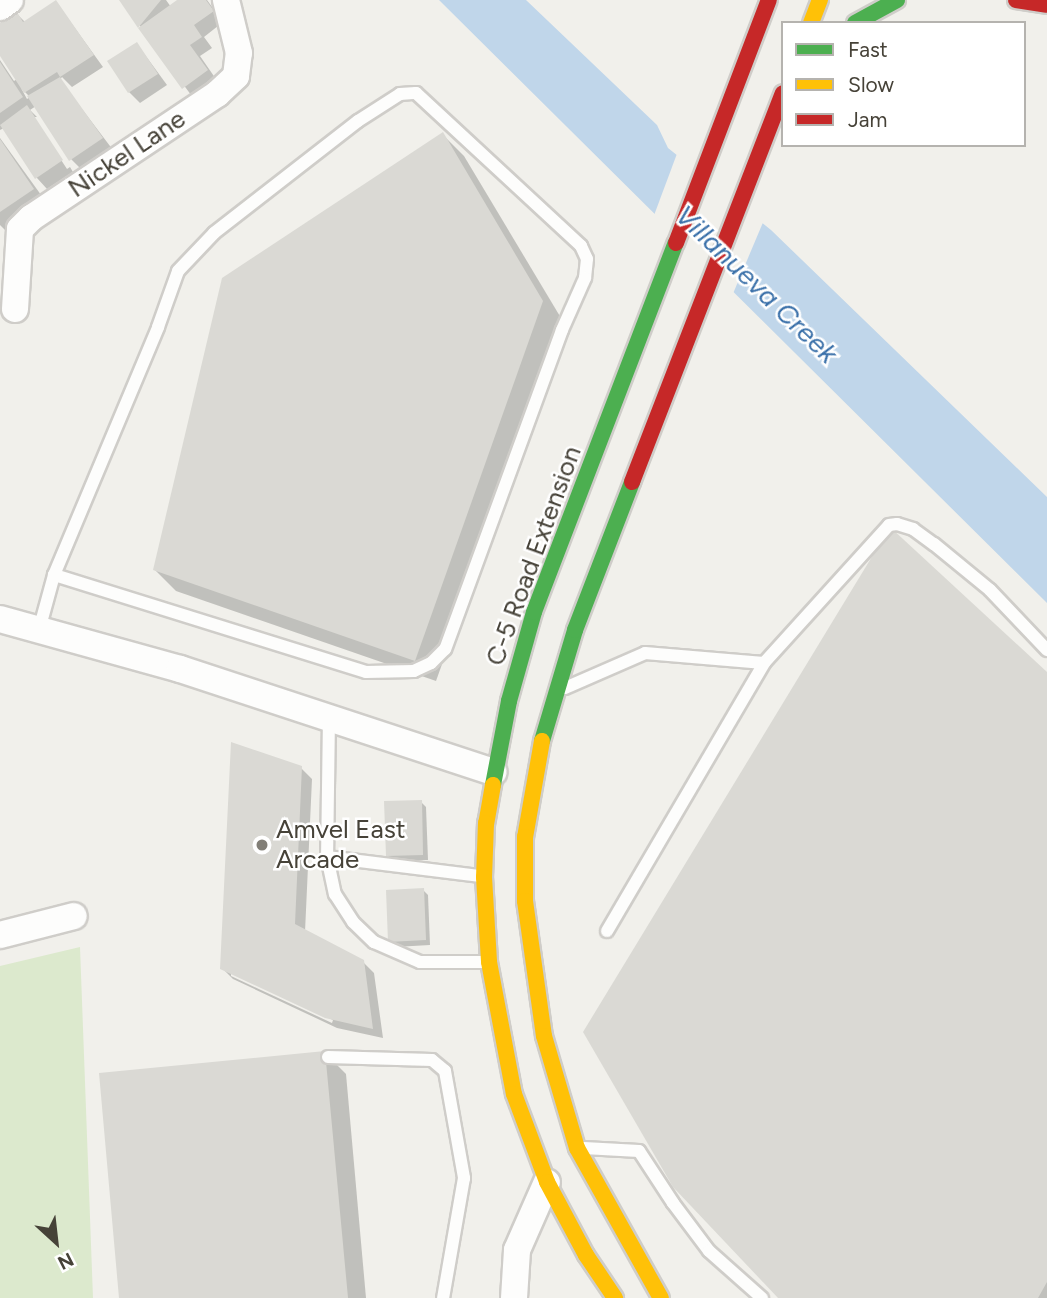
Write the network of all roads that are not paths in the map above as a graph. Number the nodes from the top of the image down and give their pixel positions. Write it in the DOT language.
graph roads {
  1 [pos="10,0"];
  2 [pos="226,0"];
  3 [pos="769,0"];
  4 [pos="820,0"];
  5 [pos="897,0"];
  6 [pos="1016,0"];
  7 [pos="1039,0"];
  8 [pos="1047,4"];
  9 [pos="0,7"];
  10 [pos="812,21"];
  11 [pos="859,21"];
  12 [pos="781,98"];
  13 [pos="16,309"];
  14 [pos="54,575"];
  15 [pos="0,619"];
  16 [pos="39,630"];
  17 [pos="1047,650"];
  18 [pos="764,663"];
  19 [pos="554,693"];
  20 [pos="329,717"];
  21 [pos="494,772"];
  22 [pos="327,857"];
  23 [pos="484,877"];
  24 [pos="74,916"];
  25 [pos="607,932"];
  26 [pos="0,935"];
  27 [pos="489,962"];
  28 [pos="328,1057"];
  29 [pos="577,1148"];
  30 [pos="547,1182"];
  31 [pos="443,1298"];
  32 [pos="514,1298"];
  33 [pos="615,1298"];
  34 [pos="661,1298"];
  35 [pos="762,1298"];
  1 -- 9 [label="street"];
  2 -- 13 [label="street, Nickel Lane"];
  3 -- 21 [label="main road, C-5 Road Extension"];
  4 -- 10 [label="main road"];
  5 -- 11 [label="main road"];
  6 -- 8 [label="main road"];
  7 -- 8 [label="main road"];
  12 -- 19 [label="main road"];
  14 -- 14 [label="lane"];
  14 -- 16 [label="lane"];
  15 -- 16 [label="street"];
  16 -- 20 [label="street"];
  17 -- 18 [label="lane"];
  18 -- 19 [label="lane"];
  18 -- 25 [label="lane"];
  19 -- 29 [label="main road"];
  20 -- 21 [label="street"];
  20 -- 22 [label="lane"];
  21 -- 23 [label="main road, C-5 Road Extension"];
  22 -- 23 [label="lane"];
  22 -- 27 [label="lane"];
  23 -- 27 [label="main road, C-5 Road Extension"];
  24 -- 26 [label="street"];
  27 -- 30 [label="main road, C-5 Road Extension"];
  28 -- 31 [label="lane"];
  29 -- 34 [label="main road"];
  29 -- 35 [label="lane"];
  30 -- 32 [label="street"];
  30 -- 33 [label="main road, C-5 Road Extension"];
}
